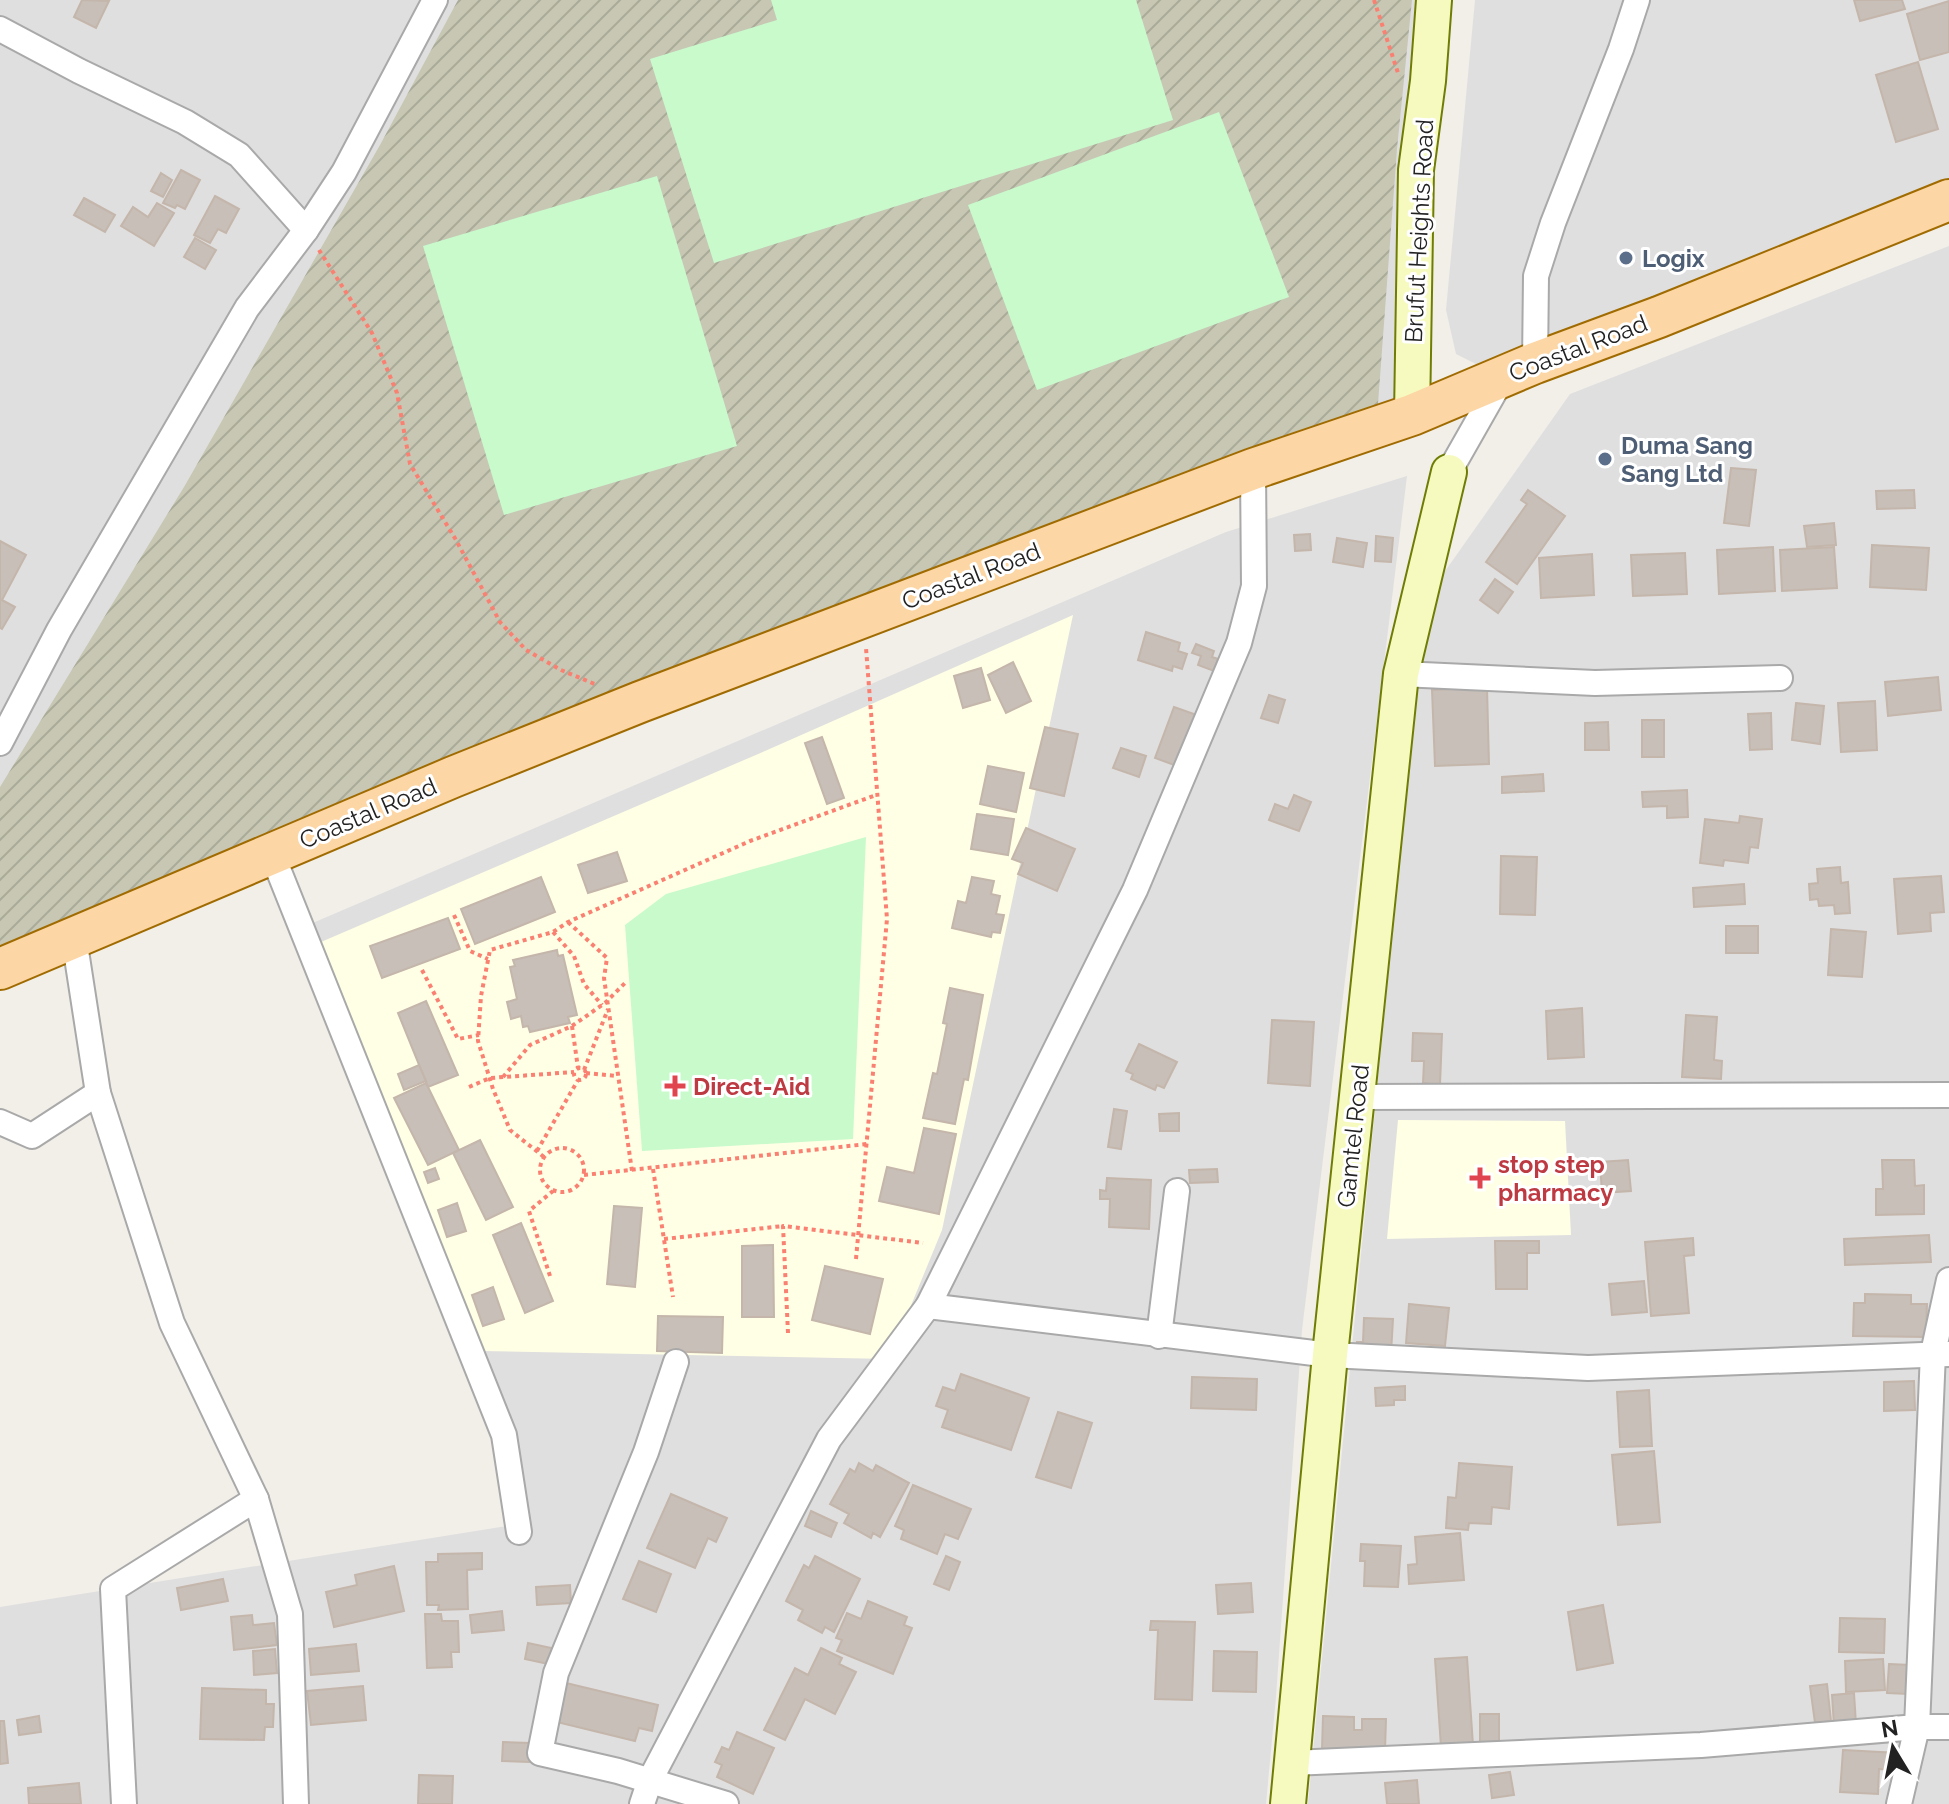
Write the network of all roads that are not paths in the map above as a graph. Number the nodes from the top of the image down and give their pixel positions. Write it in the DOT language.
graph roads {
  1 [pos="435,0"];
  2 [pos="1434,0"];
  3 [pos="1637,0"];
  4 [pos="0,29"];
  5 [pos="1949,200"];
  6 [pos="306,230"];
  7 [pos="1519,370"];
  8 [pos="1412,415"];
  9 [pos="1253,469"];
  10 [pos="1449,472"];
  11 [pos="1401,674"];
  12 [pos="1780,678"];
  13 [pos="0,743"];
  14 [pos="272,854"];
  15 [pos="74,938"];
  16 [pos="0,969"];
  17 [pos="98,1093"];
  18 [pos="1949,1095"];
  19 [pos="1357,1097"];
  20 [pos="0,1122"];
  21 [pos="1177,1191"];
  22 [pos="1949,1280"];
  23 [pos="928,1306"];
  24 [pos="1159,1336"];
  25 [pos="1941,1354"];
  26 [pos="1330,1355"];
  27 [pos="676,1362"];
  28 [pos="256,1499"];
  29 [pos="519,1532"];
  30 [pos="1917,1727"];
  31 [pos="1949,1727"];
  32 [pos="1292,1763"];
  33 [pos="650,1780"];
  34 [pos="124,1804"];
  35 [pos="296,1804"];
  36 [pos="642,1804"];
  37 [pos="726,1804"];
  38 [pos="1288,1804"];
  39 [pos="1899,1804"];
  1 -- 6 [label="street"];
  2 -- 8 [label="street, Brufut Heights Road"];
  3 -- 7 [label="street"];
  4 -- 6 [label="street"];
  5 -- 7 [label="main road, Coastal Road"];
  6 -- 13 [label="street"];
  7 -- 8 [label="main road, Coastal Road"];
  7 -- 10 [label="street"];
  8 -- 9 [label="main road, Coastal Road"];
  9 -- 14 [label="main road, Coastal Road"];
  9 -- 23 [label="street"];
  10 -- 11 [label="street, Gamtel Road"];
  11 -- 12 [label="street"];
  11 -- 19 [label="street, Gamtel Road"];
  14 -- 15 [label="main road, Coastal Road"];
  14 -- 29 [label="street"];
  15 -- 16 [label="main road, Coastal Road"];
  15 -- 17 [label="street"];
  17 -- 20 [label="street"];
  17 -- 28 [label="street"];
  18 -- 19 [label="street"];
  19 -- 26 [label="street, Gamtel Road"];
  21 -- 24 [label="street"];
  22 -- 25 [label="street"];
  23 -- 24 [label="street"];
  23 -- 33 [label="street"];
  24 -- 26 [label="street"];
  25 -- 26 [label="street"];
  25 -- 30 [label="street"];
  26 -- 32 [label="street, Gamtel Road"];
  27 -- 33 [label="street"];
  28 -- 34 [label="street"];
  28 -- 35 [label="street"];
  30 -- 31 [label="street"];
  30 -- 32 [label="street"];
  30 -- 39 [label="street"];
  32 -- 38 [label="street, Gamtel Road"];
  33 -- 36 [label="street"];
  33 -- 37 [label="street"];
}
